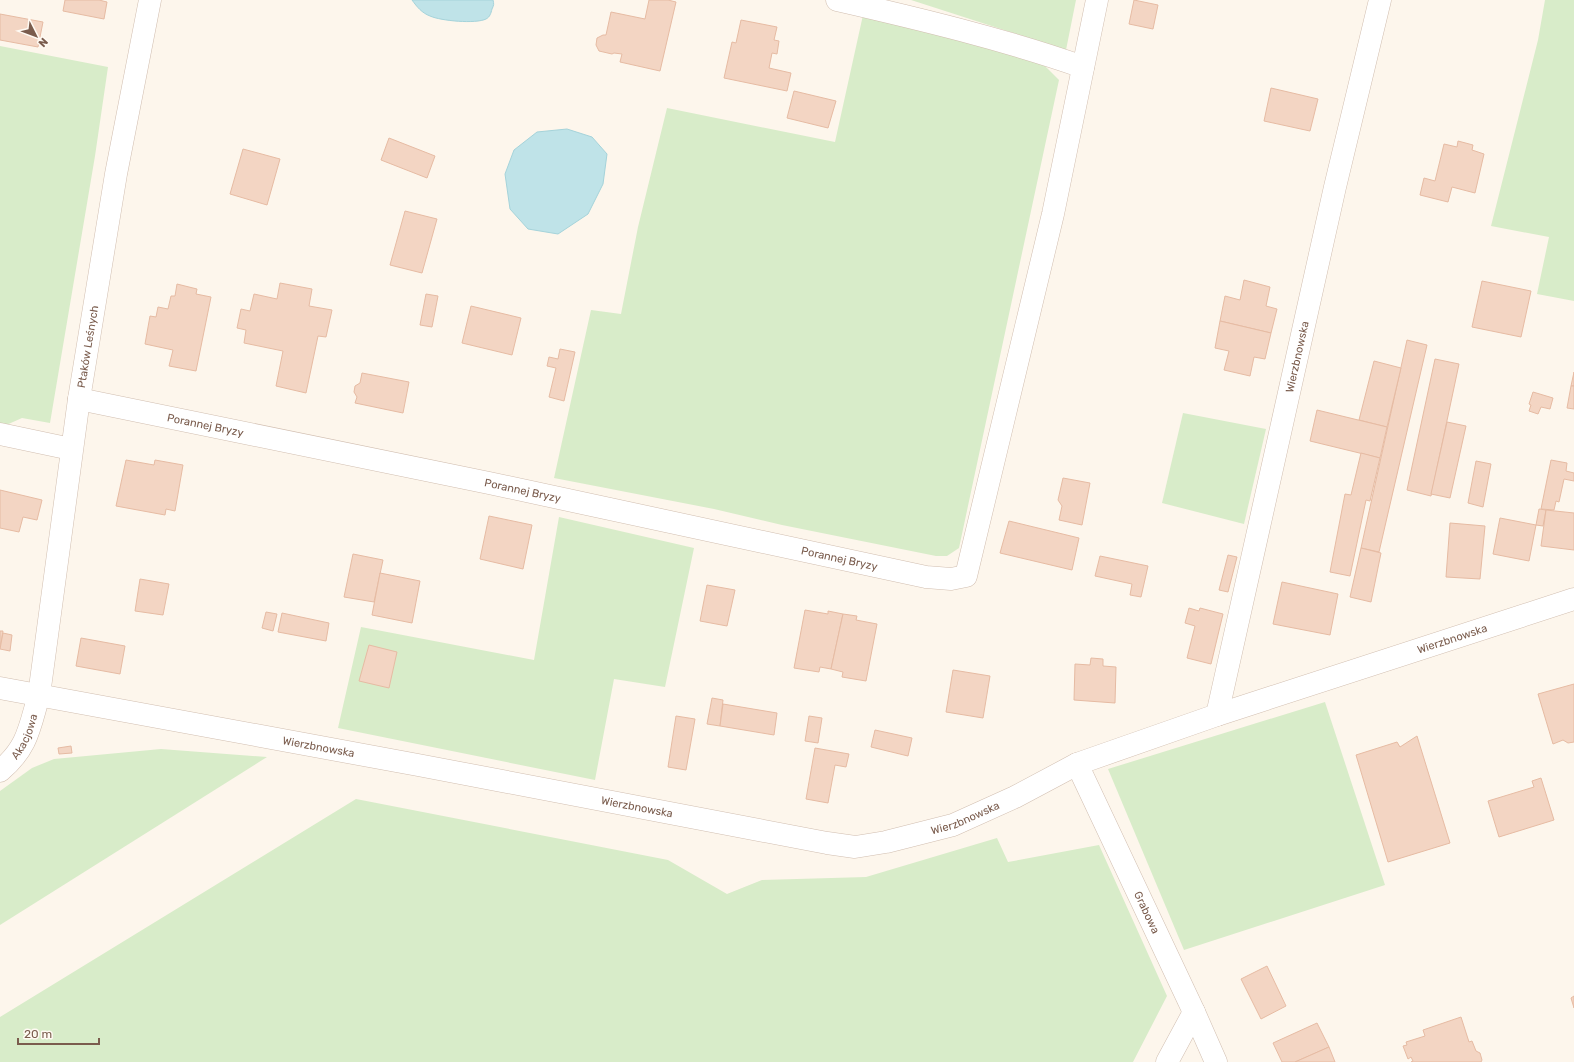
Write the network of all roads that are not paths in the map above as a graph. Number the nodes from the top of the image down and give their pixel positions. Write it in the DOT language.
graph roads {
  1 [pos="150,0"];
  2 [pos="837,0"];
  3 [pos="1097,0"];
  4 [pos="1380,0"];
  5 [pos="1083,67"];
  6 [pos="79,399"];
  7 [pos="0,434"];
  8 [pos="72,449"];
  9 [pos="1574,599"];
  10 [pos="0,688"];
  11 [pos="39,695"];
  12 [pos="1217,715"];
  13 [pos="1077,764"];
  14 [pos="0,771"];
  15 [pos="1194,1012"];
  16 [pos="1167,1062"];
  17 [pos="1216,1062"];
  1 -- 6 [label="street, Ptaków Leśnych"];
  2 -- 5 [label="street"];
  3 -- 5 [label="street"];
  4 -- 12 [label="street, Wierzbnowska"];
  5 -- 6 [label="street, Porannej Bryzy"];
  6 -- 8 [label="street, Ptaków Leśnych"];
  7 -- 8 [label="street"];
  8 -- 11 [label="street, Ptaków Leśnych"];
  9 -- 12 [label="street, Wierzbnowska"];
  10 -- 11 [label="street, Wierzbnowska"];
  11 -- 13 [label="street, Wierzbnowska"];
  11 -- 14 [label="street, Akacjowa"];
  12 -- 13 [label="street, Wierzbnowska"];
  13 -- 15 [label="street, Grabowa"];
  15 -- 16 [label="street"];
  15 -- 17 [label="street, Grabowa"];
}
